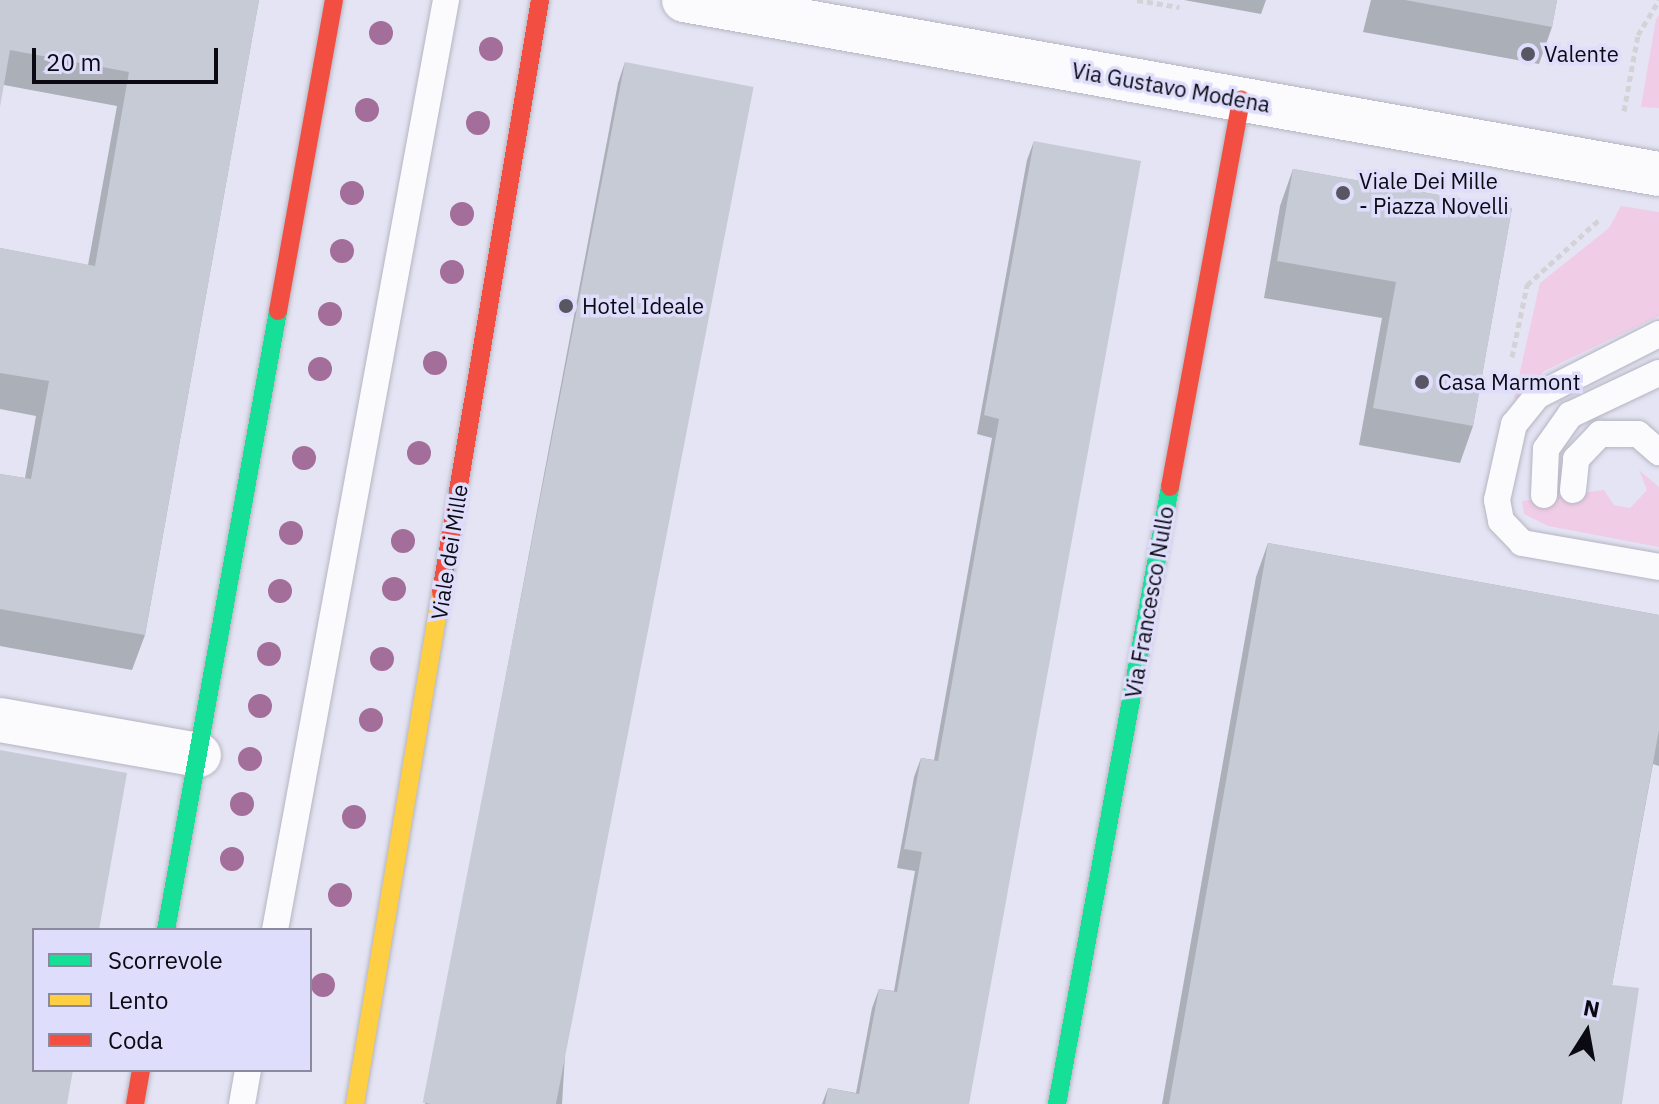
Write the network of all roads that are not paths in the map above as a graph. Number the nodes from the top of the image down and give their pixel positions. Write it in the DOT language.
graph roads {
  1 [pos="334,0"];
  2 [pos="446,0"];
  3 [pos="540,0"];
  4 [pos="684,0"];
  5 [pos="1241,99"];
  6 [pos="1659,174"];
  7 [pos="1659,334"];
  8 [pos="1659,373"];
  9 [pos="1659,452"];
  10 [pos="1573,490"];
  11 [pos="1544,495"];
  12 [pos="1659,567"];
  13 [pos="0,720"];
  14 [pos="199,755"];
  15 [pos="166,928"];
  16 [pos="275,928"];
  17 [pos="141,1072"];
  18 [pos="248,1072"];
  19 [pos="135,1104"];
  20 [pos="242,1104"];
  21 [pos="355,1104"];
  22 [pos="1057,1104"];
  1 -- 14 [label="main road"];
  2 -- 16 [label="lane"];
  3 -- 21 [label="main road, Viale dei Mille"];
  4 -- 5 [label="street, Via Gustavo Modena"];
  5 -- 6 [label="street, Via Gustavo Modena"];
  5 -- 22 [label="main road, Via Francesco Nullo"];
  7 -- 12 [label="lane"];
  8 -- 11 [label="lane"];
  9 -- 10 [label="lane"];
  13 -- 14 [label="street"];
  14 -- 15 [label="main road"];
  17 -- 19 [label="main road"];
  18 -- 20 [label="lane"];
}
